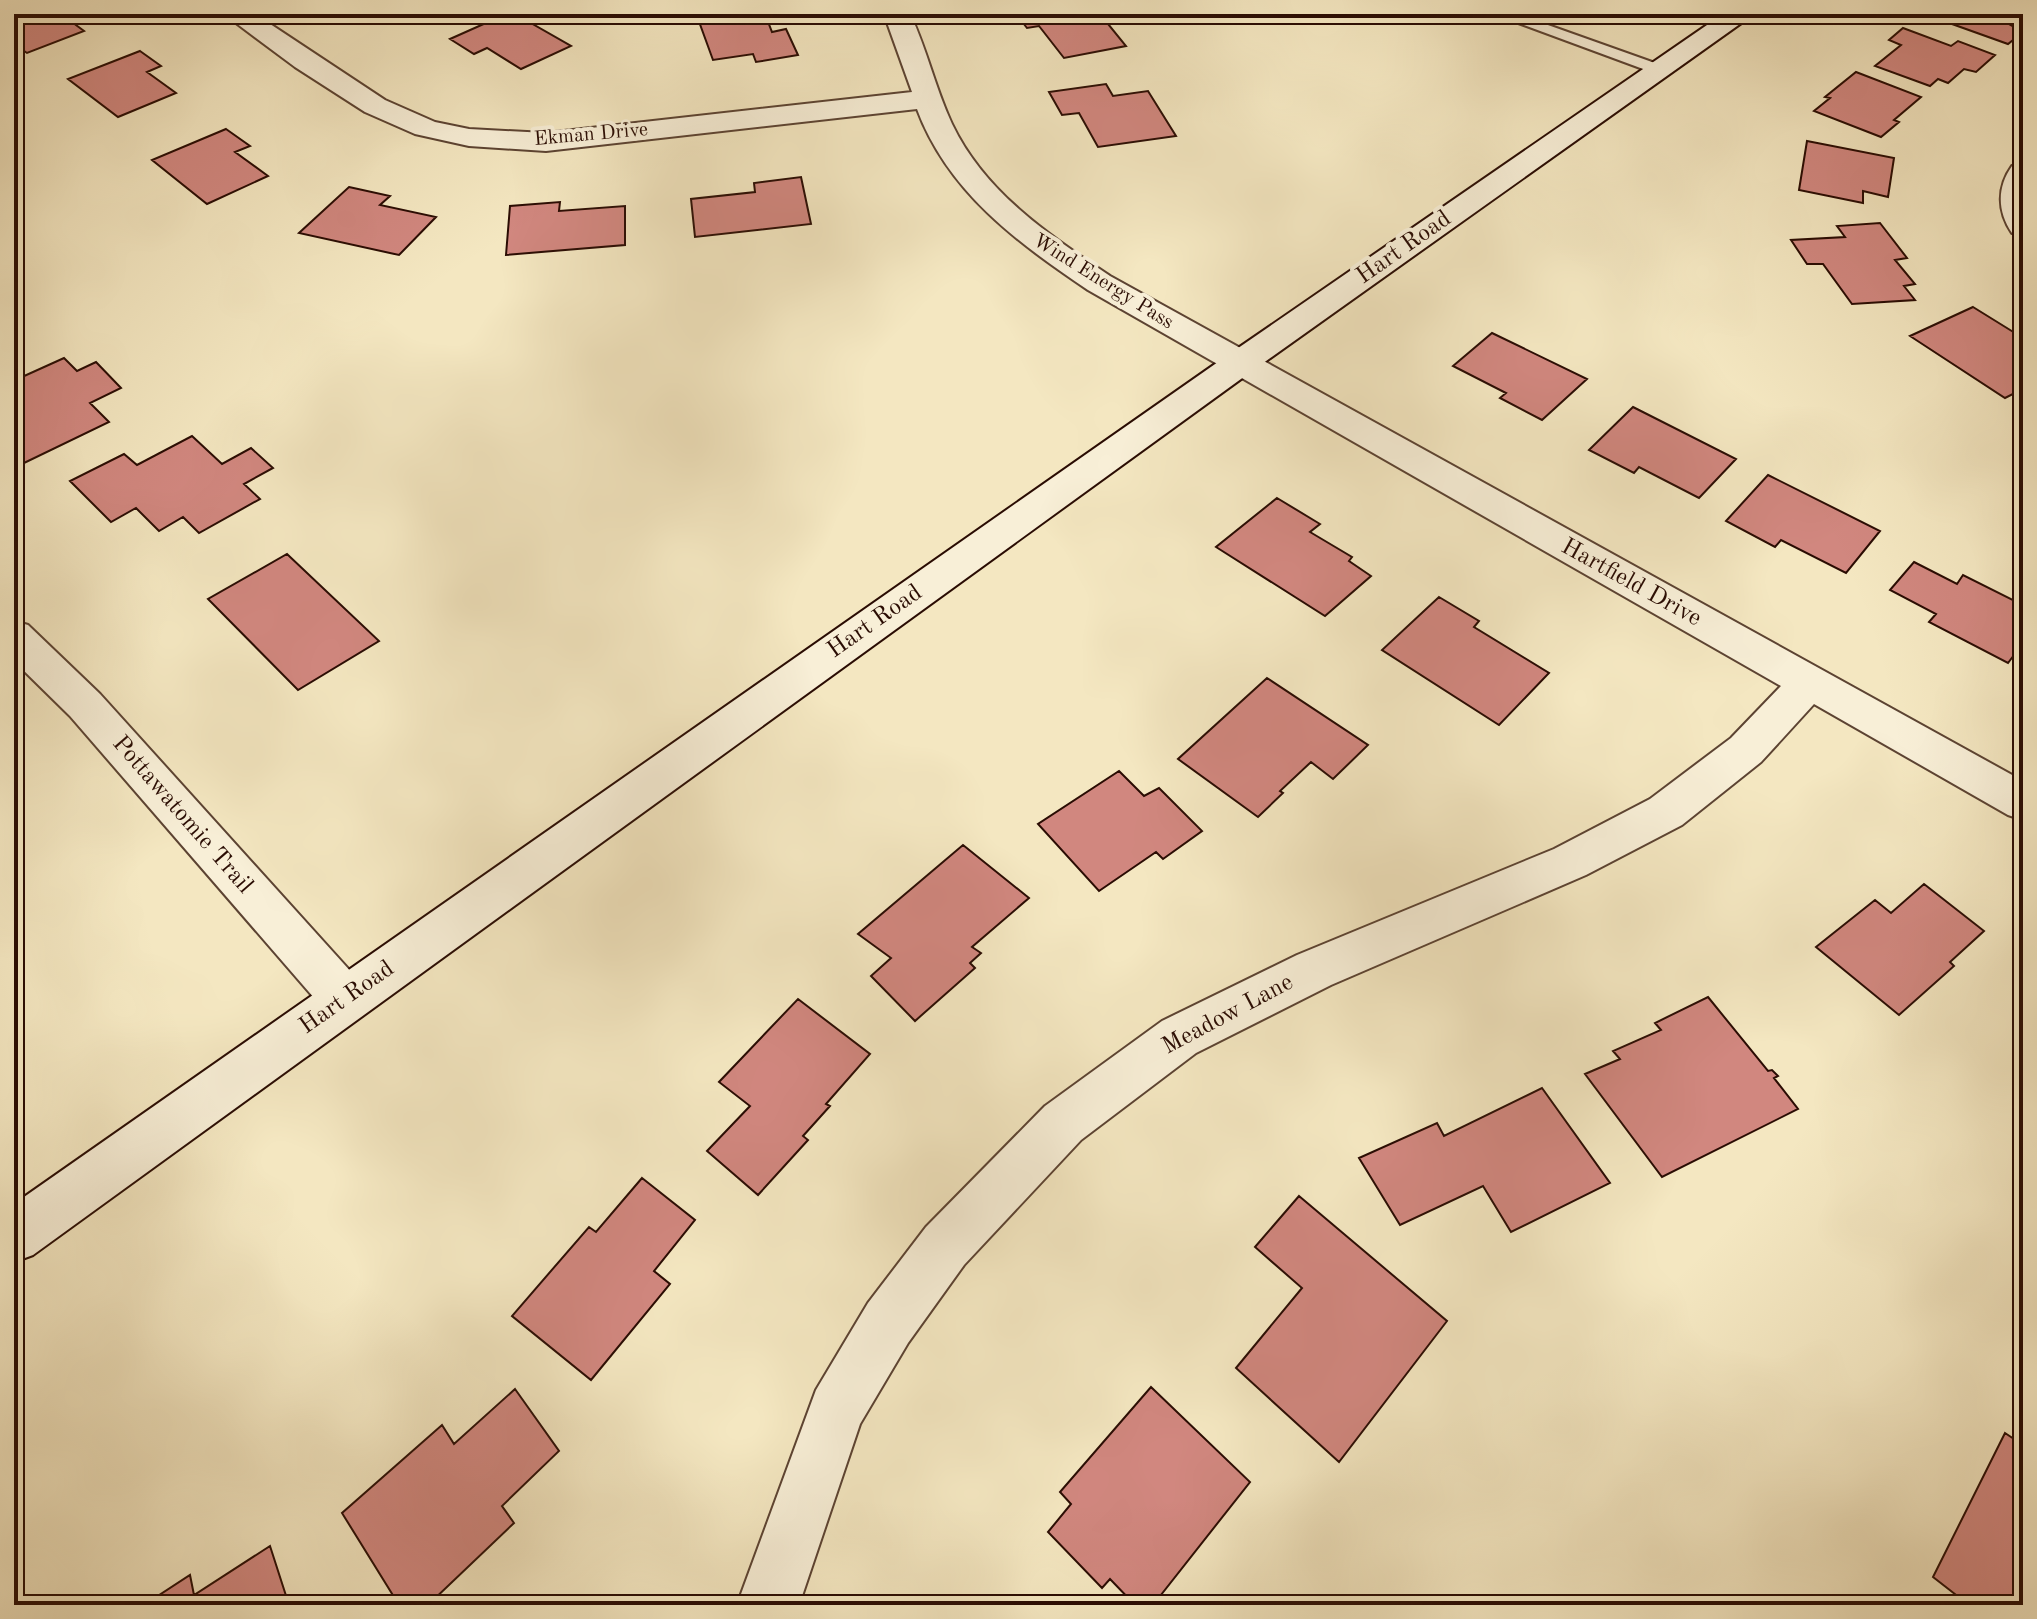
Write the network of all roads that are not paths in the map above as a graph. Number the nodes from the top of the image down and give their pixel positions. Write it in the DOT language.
graph roads {
  1 [pos="237,14"];
  2 [pos="897,14"];
  3 [pos="1502,14"];
  4 [pos="1741,14"];
  5 [pos="1660,70"];
  6 [pos="928,99"];
  7 [pos="2023,172"];
  8 [pos="2023,226"];
  9 [pos="1240,363"];
  10 [pos="14,636"];
  11 [pos="1809,683"];
  12 [pos="2023,802"];
  13 [pos="345,999"];
  14 [pos="14,1236"];
  15 [pos="768,1605"];
  1 -- 6 [label="street, Ekman Drive"];
  2 -- 6 [label="street, Wind Energy Pass"];
  3 -- 5 [label="lane"];
  4 -- 5 [label="street, Hart Road"];
  5 -- 9 [label="street, Hart Road"];
  6 -- 9 [label="street, Wind Energy Pass"];
  7 -- 8 [label="street"];
  9 -- 11 [label="street, Hartfield Drive"];
  9 -- 13 [label="street, Hart Road"];
  10 -- 13 [label="street, Pottawatomie Trail"];
  11 -- 12 [label="street, Hartfield Drive"];
  11 -- 15 [label="street, Meadow Lane"];
  13 -- 14 [label="street, Hart Road"];
}
